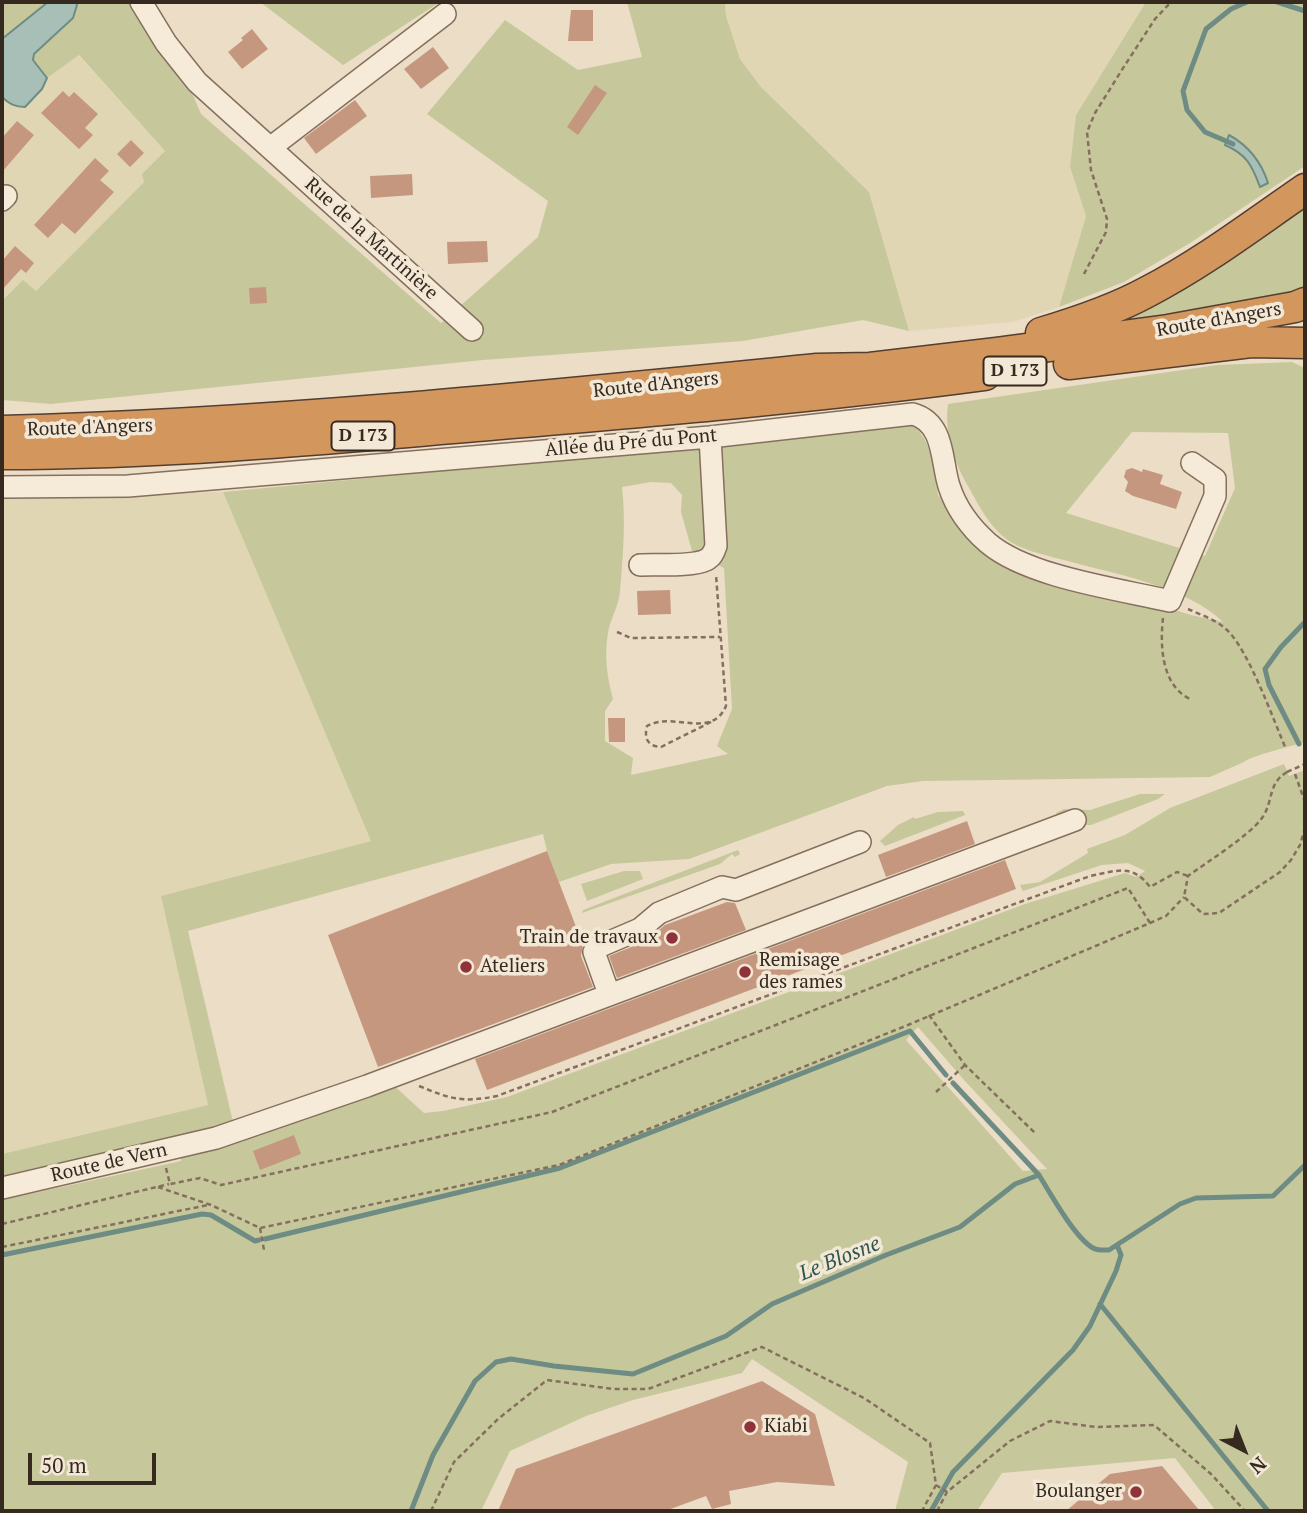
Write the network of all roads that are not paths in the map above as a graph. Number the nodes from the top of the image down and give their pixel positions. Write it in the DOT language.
graph roads {
  1 [pos="141,2"];
  2 [pos="445,14"];
  3 [pos="270,148"];
  4 [pos="1305,189"];
  5 [pos="1305,303"];
  6 [pos="472,330"];
  7 [pos="1305,343"];
  8 [pos="817,369"];
  9 [pos="2,431"];
  10 [pos="709,437"];
  11 [pos="2,454"];
  12 [pos="1192,463"];
  13 [pos="2,487"];
  14 [pos="640,565"];
  15 [pos="1075,820"];
  16 [pos="860,842"];
  17 [pos="609,993"];
  18 [pos="2,1188"];
  1 -- 3 [label="street, Rue de la Martinière"];
  2 -- 3 [label="street"];
  3 -- 6 [label="street, Rue de la Martinière"];
  4 -- 8 [label="highway"];
  5 -- 8 [label="highway, Route d'Angers / D 173"];
  7 -- 11 [label="highway, Route d'Angers / D 173"];
  8 -- 9 [label="highway, Route d'Angers / D 173"];
  10 -- 12 [label="street, Allée du Pré du Pont"];
  10 -- 13 [label="street, Allée du Pré du Pont"];
  10 -- 14 [label="street"];
  15 -- 17 [label="street, Route de Vern"];
  16 -- 17 [label="street"];
  17 -- 18 [label="street, Route de Vern"];
}
